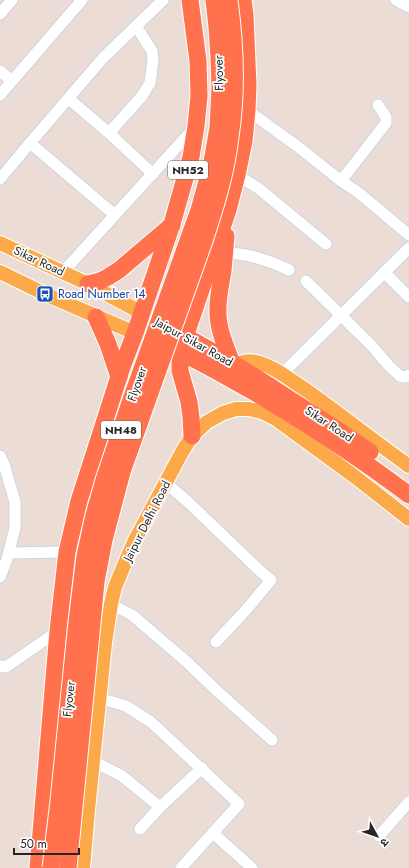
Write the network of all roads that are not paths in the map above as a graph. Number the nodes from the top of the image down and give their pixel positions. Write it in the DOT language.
graph roads {
  1 [pos="12,0"];
  2 [pos="82,0"];
  3 [pos="163,0"];
  4 [pos="190,0"];
  5 [pos="214,0"];
  6 [pos="229,0"];
  7 [pos="243,0"];
  8 [pos="396,0"];
  9 [pos="409,7"];
  10 [pos="0,14"];
  11 [pos="136,26"];
  12 [pos="0,71"];
  13 [pos="12,81"];
  14 [pos="0,95"];
  15 [pos="69,99"];
  16 [pos="378,105"];
  17 [pos="247,110"];
  18 [pos="196,126"];
  19 [pos="109,133"];
  20 [pos="30,143"];
  21 [pos="153,174"];
  22 [pos="238,175"];
  23 [pos="0,180"];
  24 [pos="341,181"];
  25 [pos="228,210"];
  26 [pos="115,215"];
  27 [pos="172,224"];
  28 [pos="409,235"];
  29 [pos="0,243"];
  30 [pos="326,244"];
  31 [pos="409,248"];
  32 [pos="224,253"];
  33 [pos="289,270"];
  34 [pos="0,272"];
  35 [pos="63,272"];
  36 [pos="384,272"];
  37 [pos="306,281"];
  38 [pos="88,284"];
  39 [pos="409,297"];
  40 [pos="142,313"];
  41 [pos="340,316"];
  42 [pos="96,317"];
  43 [pos="135,333"];
  44 [pos="185,336"];
  45 [pos="180,352"];
  46 [pos="238,366"];
  47 [pos="282,374"];
  48 [pos="409,375"];
  49 [pos="119,377"];
  50 [pos="192,436"];
  51 [pos="0,456"];
  52 [pos="409,466"];
  53 [pos="409,481"];
  54 [pos="166,483"];
  55 [pos="409,495"];
  56 [pos="409,519"];
  57 [pos="67,552"];
  58 [pos="9,553"];
  59 [pos="0,577"];
  60 [pos="111,604"];
  61 [pos="58,631"];
  62 [pos="216,642"];
  63 [pos="0,666"];
  64 [pos="99,698"];
  65 [pos="272,740"];
  66 [pos="93,761"];
  67 [pos="202,768"];
  68 [pos="409,802"];
  69 [pos="160,807"];
  70 [pos="140,829"];
  71 [pos="212,833"];
  72 [pos="379,836"];
  73 [pos="38,868"];
  74 [pos="51,868"];
  75 [pos="68,868"];
  76 [pos="83,868"];
  77 [pos="181,868"];
  78 [pos="252,868"];
  1 -- 10 [label="street"];
  2 -- 13 [label="street"];
  3 -- 11 [label="street"];
  4 -- 18 [label="highway, NH52"];
  5 -- 74 [label="highway, Flyover / NH48, bridge"];
  6 -- 75 [label="highway, Flyover / NH48, bridge"];
  7 -- 17 [label="highway"];
  8 -- 9 [label="street"];
  11 -- 15 [label="street"];
  11 -- 19 [label="street"];
  12 -- 13 [label="street"];
  13 -- 14 [label="street"];
  15 -- 19 [label="street"];
  15 -- 20 [label="street"];
  16 -- 24 [label="street"];
  17 -- 22 [label="highway"];
  17 -- 24 [label="street"];
  18 -- 21 [label="street"];
  18 -- 27 [label="highway, NH52"];
  19 -- 21 [label="street"];
  20 -- 23 [label="street"];
  20 -- 26 [label="street"];
  21 -- 26 [label="street"];
  22 -- 25 [label="highway"];
  22 -- 30 [label="street"];
  24 -- 28 [label="street"];
  25 -- 32 [label="highway"];
  25 -- 44 [label="highway"];
  26 -- 35 [label="street"];
  27 -- 38 [label="highway"];
  27 -- 40 [label="highway, NH52"];
  29 -- 35 [label="main road, Sikar Road"];
  31 -- 36 [label="street"];
  32 -- 33 [label="street"];
  32 -- 46 [label="highway"];
  34 -- 42 [label="main road"];
  35 -- 38 [label="main road, Sikar Road"];
  36 -- 39 [label="street"];
  36 -- 41 [label="street"];
  37 -- 41 [label="street"];
  38 -- 40 [label="main road, Sikar Road"];
  40 -- 43 [label="highway, NH52"];
  40 -- 44 [label="highway, Jaipur Sikar Road"];
  41 -- 47 [label="street"];
  41 -- 48 [label="street"];
  42 -- 43 [label="main road"];
  42 -- 49 [label="highway"];
  43 -- 45 [label="highway"];
  43 -- 49 [label="highway"];
  44 -- 45 [label="highway"];
  44 -- 46 [label="highway, Jaipur Sikar Road"];
  45 -- 50 [label="highway"];
  45 -- 55 [label="highway"];
  46 -- 47 [label="main road"];
  46 -- 53 [label="highway, Sikar Road"];
  47 -- 52 [label="main road"];
  49 -- 57 [label="highway"];
  50 -- 54 [label="main road, Jaipur Delhi Road"];
  50 -- 56 [label="main road, Jaipur Delhi Road"];
  51 -- 58 [label="street"];
  54 -- 60 [label="main road, Jaipur Delhi Road"];
  54 -- 62 [label="street"];
  57 -- 58 [label="street"];
  57 -- 61 [label="highway"];
  58 -- 59 [label="street"];
  60 -- 64 [label="main road, Jaipur Delhi Road"];
  60 -- 65 [label="street"];
  61 -- 63 [label="street"];
  61 -- 73 [label="highway"];
  64 -- 66 [label="main road, Jaipur Delhi Road"];
  64 -- 67 [label="street"];
  66 -- 69 [label="street"];
  66 -- 76 [label="main road, Jaipur Delhi Road"];
  67 -- 69 [label="street"];
  67 -- 71 [label="street"];
  68 -- 72 [label="street"];
  69 -- 70 [label="street"];
  71 -- 77 [label="street"];
  71 -- 78 [label="street"];
}
